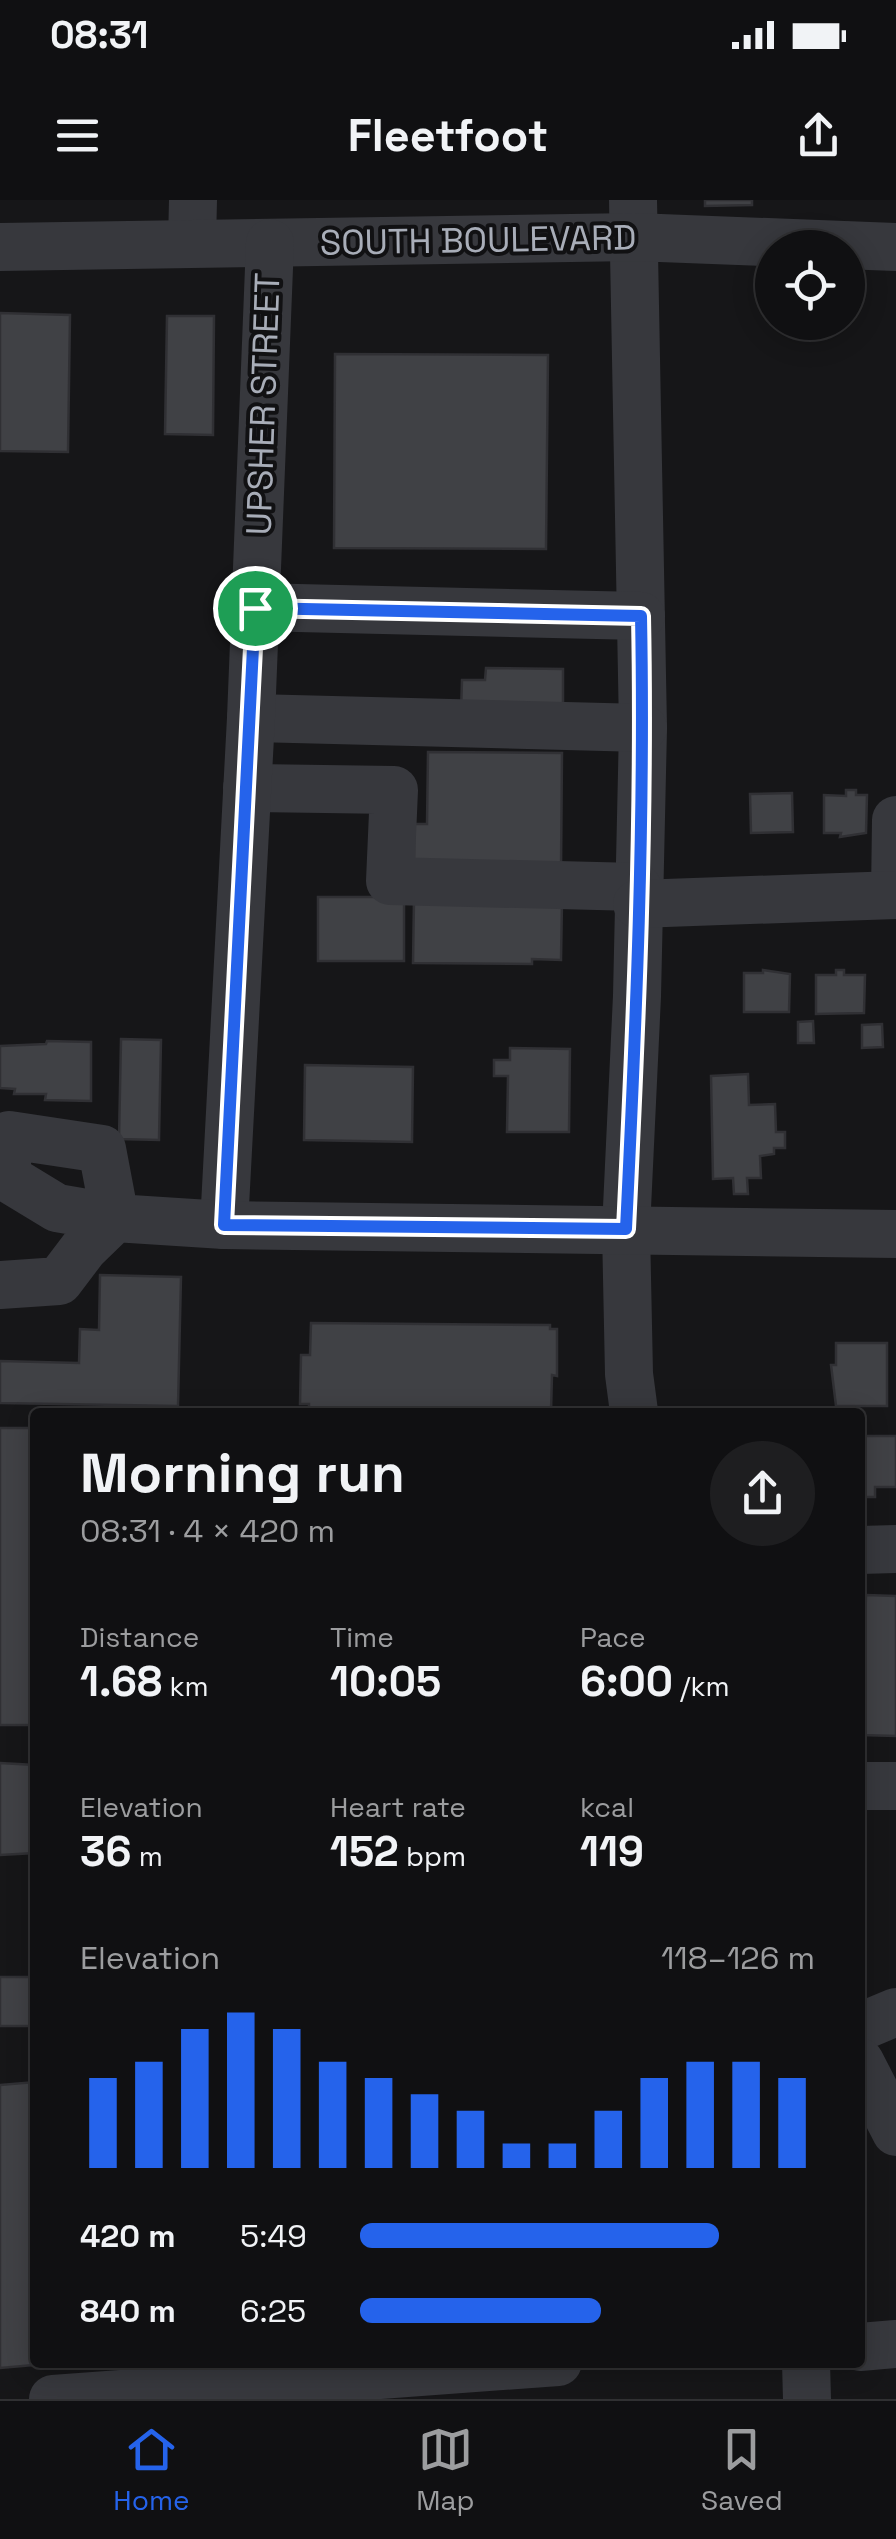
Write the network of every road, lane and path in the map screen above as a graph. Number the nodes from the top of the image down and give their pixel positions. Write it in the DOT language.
graph roads {
  1 [pos="633,219"];
  2 [pos="451,220"];
  3 [pos="192,222"];
  4 [pos="270,242"];
  5 [pos="0,246"];
  6 [pos="896,246"];
  7 [pos="255,608"];
  8 [pos="641,616"];
  9 [pos="251,718"];
  10 [pos="643,728"];
  11 [pos="247,788"];
  12 [pos="896,820"];
  13 [pos="896,895"];
  14 [pos="637,896"];
  15 [pos="224,1225"];
  16 [pos="626,1229"];
  17 [pos="896,1234"];
  18 [pos="0,1285"];
  19 [pos="633,1408"];
  20 [pos="896,1549"];
  21 [pos="865,1550"];
  22 [pos="865,1786"];
  23 [pos="896,1786"];
  24 [pos="896,2012"];
  25 [pos="865,2024"];
  26 [pos="865,2072"];
  27 [pos="896,2132"];
  28 [pos="896,2344"];
  29 [pos="865,2347"];
  30 [pos="806,2368"];
  31 [pos="534,2376"];
  32 [pos="53,2399"];
  33 [pos="807,2399"];
  1 -- 2 [label="street, SOUTH BOULEVARD"];
  1 -- 6 [label="street, SOUTH BOULEVARD"];
  1 -- 8 [label="street"];
  2 -- 4 [label="street, SOUTH BOULEVARD"];
  3 -- 4 [label="street, SOUTH BOULEVARD"];
  3 -- 5 [label="street, SOUTH BOULEVARD"];
  4 -- 7 [label="street, UPSHER STREET"];
  7 -- 8 [label="street"];
  7 -- 9 [label="street, UPSHER STREET"];
  8 -- 10 [label="street"];
  9 -- 10 [label="street"];
  9 -- 11 [label="street, UPSHER STREET"];
  10 -- 14 [label="street"];
  11 -- 14 [label="street"];
  11 -- 15 [label="street, UPSHER STREET"];
  12 -- 13 [label="street"];
  13 -- 14 [label="street"];
  14 -- 16 [label="street"];
  15 -- 16 [label="street"];
  15 -- 18 [label="street"];
  16 -- 17 [label="street"];
  16 -- 19 [label="street"];
  20 -- 21 [label="street"];
  22 -- 23 [label="street"];
  24 -- 25 [label="street"];
  26 -- 27 [label="street"];
  28 -- 29 [label="street"];
  30 -- 33 [label="street"];
  31 -- 32 [label="street"];
}
